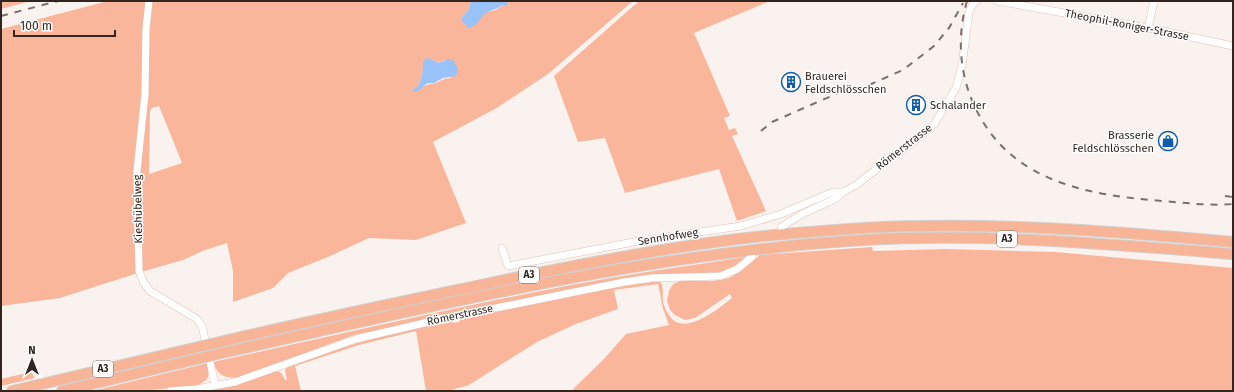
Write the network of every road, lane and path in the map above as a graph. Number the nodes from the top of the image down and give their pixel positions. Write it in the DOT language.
graph roads {
  1 [pos="149,1"];
  2 [pos="977,1"];
  3 [pos="997,1"];
  4 [pos="1154,1"];
  5 [pos="1148,28"];
  6 [pos="1233,46"];
  7 [pos="843,192"];
  8 [pos="781,227"];
  9 [pos="1233,242"];
  10 [pos="502,248"];
  11 [pos="1233,254"];
  12 [pos="752,257"];
  13 [pos="215,385"];
  14 [pos="12,391"];
  15 [pos="62,391"];
  16 [pos="170,391"];
  1 -- 13 [label="street, Kieshübelweg"];
  2 -- 7 [label="street, Römerstrasse"];
  3 -- 5 [label="street, Theophil-Roniger-Strasse"];
  4 -- 5 [label="street"];
  5 -- 6 [label="street, Theophil-Roniger-Strasse"];
  7 -- 8 [label="street, Römerstrasse"];
  7 -- 10 [label="street, Sennhofweg"];
  9 -- 14 [label="highway, A3, bridge"];
  11 -- 15 [label="highway, A3, bridge"];
  12 -- 13 [label="street, Römerstrasse"];
  13 -- 16 [label="street, Römerstrasse"];
}
